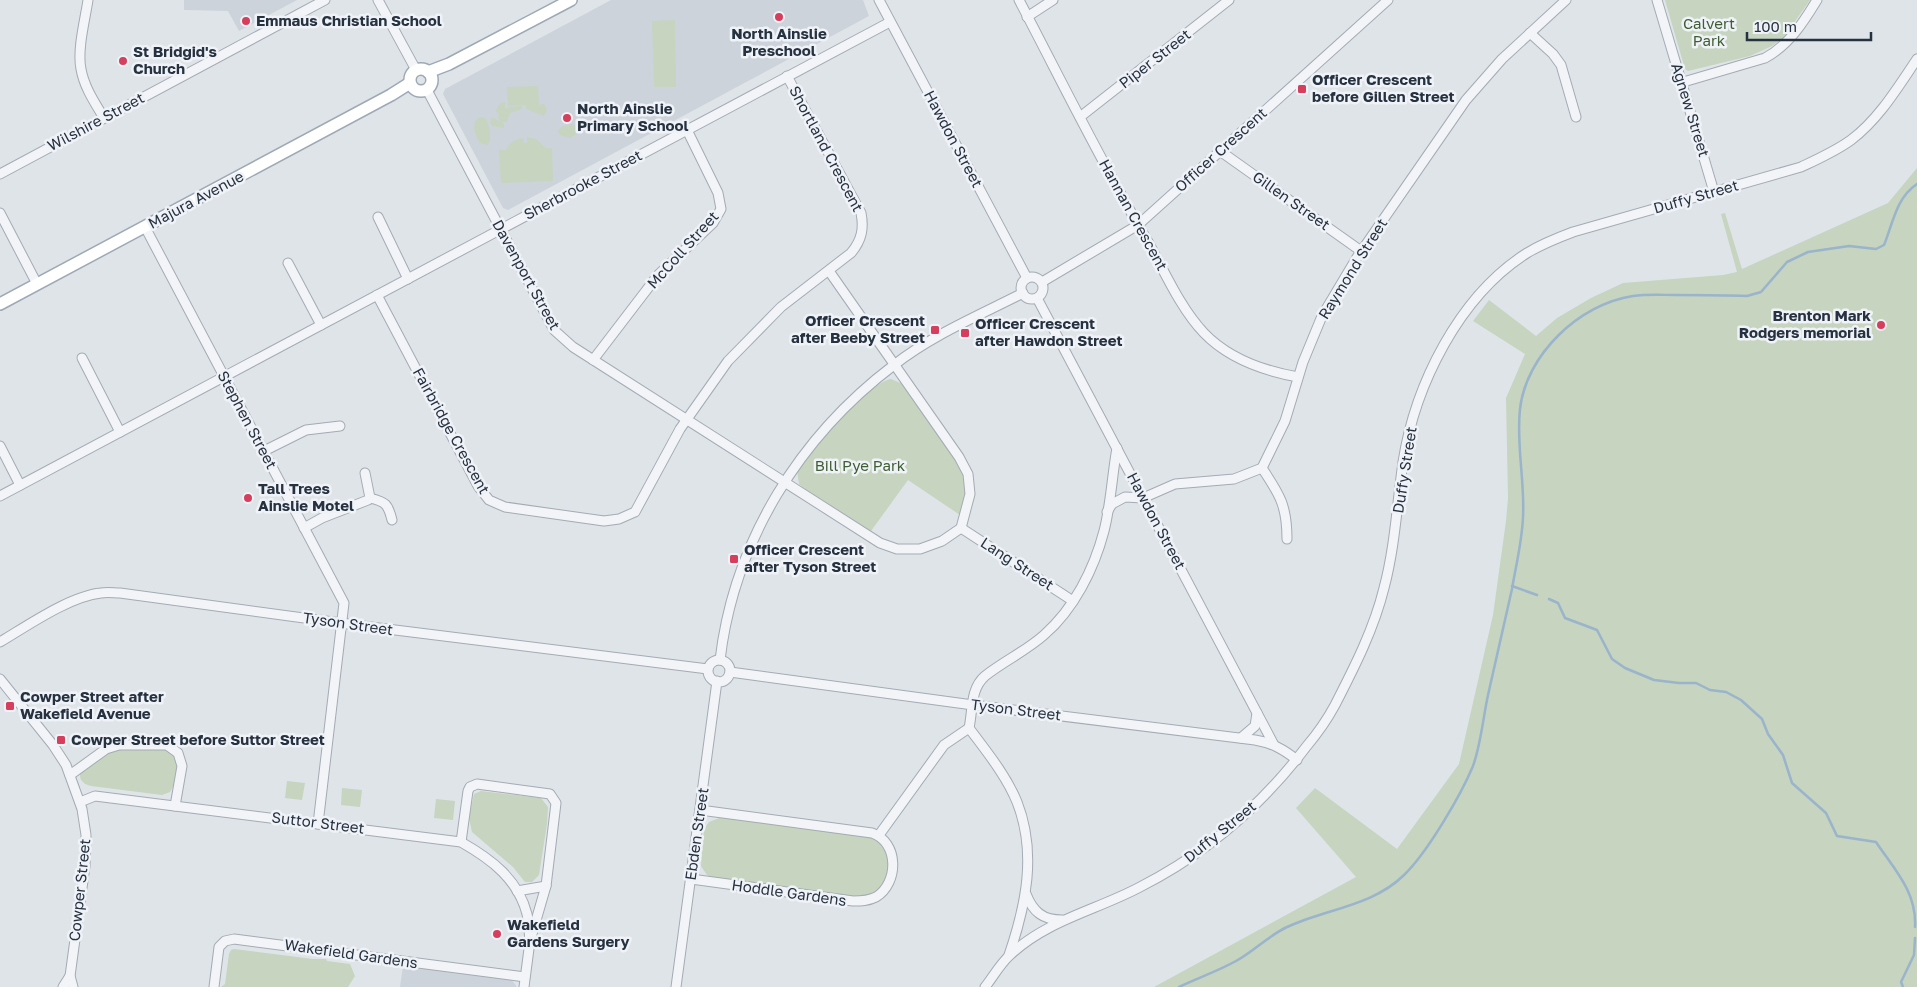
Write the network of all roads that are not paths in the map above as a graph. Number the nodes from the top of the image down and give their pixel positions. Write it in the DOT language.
graph roads {
  1 [pos="88,0"];
  2 [pos="325,0"];
  3 [pos="378,0"];
  4 [pos="571,0"];
  5 [pos="878,0"];
  6 [pos="1019,0"];
  7 [pos="1053,0"];
  8 [pos="1229,0"];
  9 [pos="1388,0"];
  10 [pos="1566,0"];
  11 [pos="1657,0"];
  12 [pos="1817,0"];
  13 [pos="1028,17"];
  14 [pos="890,22"];
  15 [pos="1530,33"];
  16 [pos="1917,59"];
  17 [pos="787,76"];
  18 [pos="421,81"];
  19 [pos="1680,83"];
  20 [pos="1080,117"];
  21 [pos="1576,117"];
  22 [pos="104,118"];
  23 [pos="687,130"];
  24 [pos="1220,152"];
  25 [pos="0,174"];
  26 [pos="1714,192"];
  27 [pos="0,213"];
  28 [pos="378,217"];
  29 [pos="1138,226"];
  30 [pos="145,227"];
  31 [pos="500,230"];
  32 [pos="1361,251"];
  33 [pos="288,263"];
  34 [pos="830,271"];
  35 [pos="1027,278"];
  36 [pos="408,279"];
  37 [pos="1042,282"];
  38 [pos="37,284"];
  39 [pos="1023,293"];
  40 [pos="377,295"];
  41 [pos="1037,298"];
  42 [pos="0,304"];
  43 [pos="321,325"];
  44 [pos="82,358"];
  45 [pos="593,360"];
  46 [pos="895,364"];
  47 [pos="224,377"];
  48 [pos="1298,377"];
  49 [pos="686,420"];
  50 [pos="340,426"];
  51 [pos="120,432"];
  52 [pos="0,446"];
  53 [pos="1116,448"];
  54 [pos="264,451"];
  55 [pos="1262,468"];
  56 [pos="365,473"];
  57 [pos="781,480"];
  58 [pos="20,485"];
  59 [pos="0,496"];
  60 [pos="370,498"];
  61 [pos="1143,498"];
  62 [pos="1107,512"];
  63 [pos="392,520"];
  64 [pos="304,528"];
  65 [pos="961,528"];
  66 [pos="1287,539"];
  67 [pos="1073,601"];
  68 [pos="343,623"];
  69 [pos="0,642"];
  70 [pos="720,660"];
  71 [pos="708,669"];
  72 [pos="730,672"];
  73 [pos="716,681"];
  74 [pos="1,682"];
  75 [pos="973,705"];
  76 [pos="1257,713"];
  77 [pos="969,728"];
  78 [pos="1242,738"];
  79 [pos="1274,744"];
  80 [pos="1296,760"];
  81 [pos="70,775"];
  82 [pos="80,802"];
  83 [pos="175,806"];
  84 [pos="700,810"];
  85 [pos="318,824"];
  86 [pos="879,835"];
  87 [pos="461,842"];
  88 [pos="691,879"];
  89 [pos="546,886"];
  90 [pos="517,891"];
  91 [pos="1026,894"];
  92 [pos="1062,920"];
  93 [pos="530,942"];
  94 [pos="1009,956"];
  95 [pos="70,976"];
  96 [pos="525,977"];
  97 [pos="62,987"];
  98 [pos="73,987"];
  99 [pos="214,987"];
  100 [pos="524,987"];
  101 [pos="676,987"];
  102 [pos="985,987"];
  1 -- 22 [label="street"];
  2 -- 22 [label="street, Wilshire Street"];
  3 -- 18 [label="street, Davenport Street"];
  4 -- 18 [label="main road"];
  5 -- 14 [label="street, Hawdon Street"];
  6 -- 13 [label="street, Hannan Crescent"];
  7 -- 13 [label="street"];
  8 -- 20 [label="street, Piper Street"];
  9 -- 24 [label="street, Officer Crescent"];
  10 -- 15 [label="street, Raymond Street"];
  11 -- 19 [label="street, Agnew Street"];
  12 -- 19 [label="street"];
  13 -- 20 [label="street, Hannan Crescent"];
  14 -- 17 [label="street, Sherbrooke Street"];
  14 -- 35 [label="street, Hawdon Street"];
  15 -- 21 [label="street"];
  15 -- 32 [label="street, Raymond Street"];
  16 -- 26 [label="street, Duffy Street"];
  17 -- 23 [label="street, Sherbrooke Street"];
  17 -- 34 [label="street, Shortland Crescent"];
  18 -- 30 [label="main road, Majura Avenue"];
  18 -- 31 [label="street, Davenport Street"];
  19 -- 26 [label="street, Agnew Street"];
  20 -- 29 [label="street, Hannan Crescent"];
  22 -- 25 [label="street, Wilshire Street"];
  23 -- 31 [label="street, Sherbrooke Street"];
  23 -- 45 [label="street, McColl Street"];
  24 -- 29 [label="street, Officer Crescent"];
  24 -- 32 [label="street, Gillen Street"];
  26 -- 80 [label="street, Duffy Street"];
  27 -- 38 [label="street"];
  28 -- 36 [label="street"];
  29 -- 37 [label="street, Officer Crescent"];
  29 -- 48 [label="street, Hannan Crescent"];
  30 -- 38 [label="main road, Majura Avenue"];
  30 -- 47 [label="street, Stephen Street"];
  31 -- 36 [label="street, Sherbrooke Street"];
  31 -- 45 [label="street, Davenport Street"];
  32 -- 48 [label="street, Raymond Street"];
  33 -- 43 [label="street"];
  34 -- 46 [label="street"];
  34 -- 49 [label="street, Shortland Crescent"];
  35 -- 37 [label="street"];
  35 -- 39 [label="street"];
  36 -- 40 [label="street, Sherbrooke Street"];
  37 -- 41 [label="street"];
  38 -- 42 [label="main road, Majura Avenue"];
  39 -- 41 [label="street"];
  39 -- 46 [label="street"];
  40 -- 43 [label="street, Sherbrooke Street"];
  40 -- 49 [label="street, Fairbridge Crescent"];
  41 -- 53 [label="street, Hawdon Street"];
  43 -- 47 [label="street, Sherbrooke Street"];
  44 -- 51 [label="street"];
  45 -- 49 [label="street, Davenport Street"];
  46 -- 57 [label="street"];
  46 -- 65 [label="street"];
  47 -- 51 [label="street, Sherbrooke Street"];
  47 -- 54 [label="street, Stephen Street"];
  48 -- 55 [label="street, Raymond Street"];
  49 -- 57 [label="street, Davenport Street"];
  50 -- 54 [label="street"];
  51 -- 58 [label="street, Sherbrooke Street"];
  52 -- 58 [label="street"];
  53 -- 61 [label="street, Hawdon Street"];
  53 -- 62 [label="street"];
  54 -- 64 [label="street, Stephen Street"];
  55 -- 61 [label="street"];
  55 -- 66 [label="street"];
  56 -- 60 [label="street"];
  57 -- 65 [label="street, Davenport Street"];
  57 -- 70 [label="street"];
  58 -- 59 [label="street, Sherbrooke Street"];
  60 -- 63 [label="street"];
  60 -- 64 [label="street"];
  61 -- 62 [label="street"];
  61 -- 76 [label="street, Hawdon Street"];
  62 -- 67 [label="street"];
  64 -- 68 [label="street, Stephen Street"];
  65 -- 67 [label="street, Lang Street"];
  67 -- 75 [label="street"];
  68 -- 69 [label="street, Tyson Street"];
  68 -- 71 [label="street, Tyson Street"];
  68 -- 85 [label="street, Stephen Street"];
  70 -- 71 [label="street"];
  70 -- 72 [label="street"];
  71 -- 73 [label="street"];
  72 -- 73 [label="street"];
  72 -- 75 [label="street, Tyson Street"];
  73 -- 84 [label="street, Ebden Street"];
  74 -- 81 [label="street, Cowper Street"];
  75 -- 77 [label="street"];
  75 -- 78 [label="street, Tyson Street"];
  76 -- 78 [label="street"];
  76 -- 79 [label="street, Hawdon Street"];
  77 -- 86 [label="street"];
  77 -- 91 [label="street"];
  78 -- 79 [label="street, Tyson Street"];
  79 -- 80 [label="street, Tyson Street"];
  80 -- 92 [label="street, Duffy Street"];
  81 -- 82 [label="street, Cowper Street"];
  81 -- 83 [label="street"];
  82 -- 83 [label="street, Suttor Street"];
  82 -- 95 [label="street, Cowper Street"];
  83 -- 85 [label="street, Suttor Street"];
  84 -- 86 [label="street"];
  84 -- 88 [label="street, Ebden Street"];
  85 -- 87 [label="street, Suttor Street"];
  86 -- 88 [label="street, Hoddle Gardens"];
  87 -- 89 [label="street"];
  87 -- 90 [label="street, Suttor Street"];
  88 -- 101 [label="street, Ebden Street"];
  89 -- 90 [label="street"];
  89 -- 93 [label="street"];
  90 -- 93 [label="street, Suttor Street"];
  91 -- 92 [label="street"];
  91 -- 94 [label="street"];
  92 -- 94 [label="street, Duffy Street"];
  93 -- 96 [label="street"];
  94 -- 102 [label="street, Duffy Street"];
  95 -- 97 [label="street, Cowper Street"];
  95 -- 98 [label="street, Cowper Street"];
  96 -- 99 [label="street, Wakefield Gardens"];
  96 -- 100 [label="street"];
}
